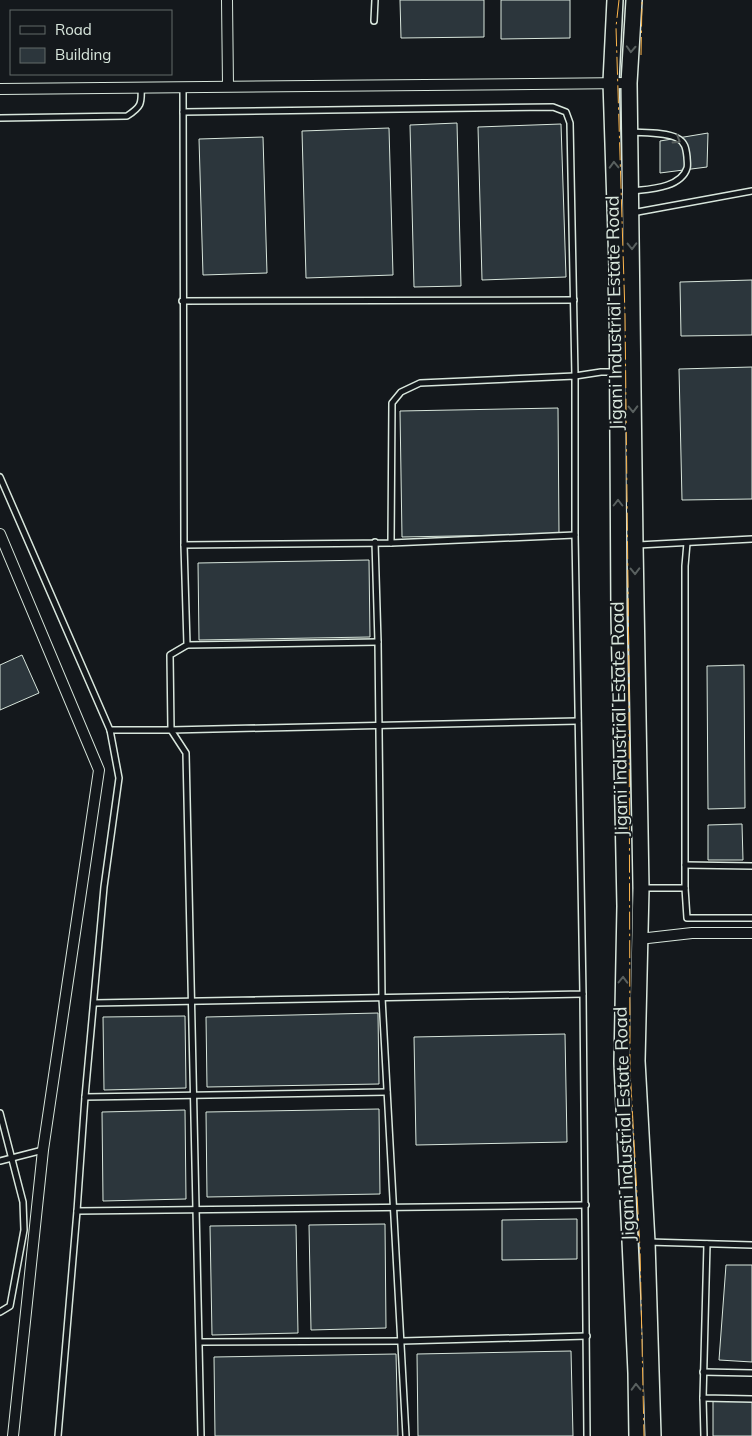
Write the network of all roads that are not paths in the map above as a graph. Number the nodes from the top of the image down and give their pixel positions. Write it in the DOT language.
graph roads {
  1 [pos="226,0"];
  2 [pos="375,0"];
  3 [pos="615,0"];
  4 [pos="634,0"];
  5 [pos="374,21"];
  6 [pos="611,82"];
  7 [pos="629,83"];
  8 [pos="183,86"];
  9 [pos="228,86"];
  10 [pos="141,87"];
  11 [pos="0,89"];
  12 [pos="183,112"];
  13 [pos="0,118"];
  14 [pos="630,132"];
  15 [pos="752,190"];
  16 [pos="631,191"];
  17 [pos="631,213"];
  18 [pos="574,300"];
  19 [pos="182,301"];
  20 [pos="617,372"];
  21 [pos="575,376"];
  22 [pos="0,477"];
  23 [pos="0,534"];
  24 [pos="575,535"];
  25 [pos="752,539"];
  26 [pos="375,542"];
  27 [pos="391,543"];
  28 [pos="687,543"];
  29 [pos="184,545"];
  30 [pos="635,545"];
  31 [pos="378,642"];
  32 [pos="187,645"];
  33 [pos="578,721"];
  34 [pos="379,724"];
  35 [pos="110,730"];
  36 [pos="172,730"];
  37 [pos="685,865"];
  38 [pos="752,866"];
  39 [pos="641,888"];
  40 [pos="685,888"];
  41 [pos="752,918"];
  42 [pos="752,933"];
  43 [pos="639,939"];
  44 [pos="583,994"];
  45 [pos="382,998"];
  46 [pos="193,1002"];
  47 [pos="94,1003"];
  48 [pos="387,1092"];
  49 [pos="194,1094"];
  50 [pos="85,1097"];
  51 [pos="0,1113"];
  52 [pos="43,1150"];
  53 [pos="12,1158"];
  54 [pos="0,1161"];
  55 [pos="586,1206"];
  56 [pos="393,1207"];
  57 [pos="195,1209"];
  58 [pos="77,1211"];
  59 [pos="647,1242"];
  60 [pos="707,1244"];
  61 [pos="752,1245"];
  62 [pos="0,1312"];
  63 [pos="587,1336"];
  64 [pos="402,1341"];
  65 [pos="200,1342"];
  66 [pos="703,1372"];
  67 [pos="752,1373"];
  68 [pos="703,1398"];
  69 [pos="752,1399"];
  70 [pos="13,1436"];
  71 [pos="58,1436"];
  72 [pos="201,1436"];
  73 [pos="406,1436"];
  74 [pos="588,1436"];
  75 [pos="637,1436"];
  76 [pos="653,1436"];
  77 [pos="704,1436"];
  1 -- 9 [label="street"];
  2 -- 5 [label="lane"];
  3 -- 6 [label="main road, Jigani Industrial Estate Road"];
  4 -- 7 [label="main road, Jigani Industrial Estate Road, one-way"];
  6 -- 7 [label="street"];
  6 -- 9 [label="street"];
  20 -- 6 [label="main road, Jigani Industrial Estate Road, one-way"];
  7 -- 14 [label="main road, Jigani Industrial Estate Road"];
  8 -- 9 [label="street"];
  8 -- 10 [label="street"];
  8 -- 12 [label="lane"];
  10 -- 11 [label="street"];
  10 -- 13 [label="lane"];
  12 -- 18 [label="lane"];
  12 -- 19 [label="lane"];
  14 -- 16 [label="main road, Jigani Industrial Estate Road"];
  14 -- 16 [label="lane, one-way"];
  15 -- 17 [label="lane"];
  16 -- 17 [label="main road, Jigani Industrial Estate Road"];
  17 -- 30 [label="main road, Jigani Industrial Estate Road, one-way"];
  18 -- 19 [label="lane"];
  18 -- 21 [label="lane"];
  19 -- 29 [label="lane"];
  20 -- 21 [label="lane"];
  75 -- 20 [label="main road, Jigani Industrial Estate Road, one-way"];
  21 -- 24 [label="lane"];
  21 -- 27 [label="lane"];
  22 -- 35 [label="lane"];
  23 -- 52 [label="street"];
  24 -- 27 [label="lane"];
  24 -- 33 [label="lane"];
  25 -- 28 [label="lane"];
  26 -- 27 [label="lane"];
  26 -- 29 [label="lane"];
  26 -- 31 [label="lane"];
  28 -- 30 [label="lane"];
  28 -- 37 [label="lane"];
  29 -- 32 [label="lane"];
  30 -- 39 [label="main road, Jigani Industrial Estate Road, one-way"];
  31 -- 32 [label="lane"];
  31 -- 34 [label="lane"];
  32 -- 36 [label="lane"];
  33 -- 34 [label="lane"];
  33 -- 44 [label="lane"];
  34 -- 36 [label="lane"];
  34 -- 45 [label="lane"];
  35 -- 36 [label="lane"];
  35 -- 47 [label="lane"];
  36 -- 46 [label="lane"];
  37 -- 38 [label="lane"];
  37 -- 40 [label="lane"];
  39 -- 40 [label="lane"];
  39 -- 43 [label="main road, Jigani Industrial Estate Road"];
  40 -- 41 [label="lane"];
  42 -- 43 [label="street"];
  43 -- 59 [label="main road, Jigani Industrial Estate Road"];
  44 -- 45 [label="lane"];
  44 -- 55 [label="lane"];
  45 -- 46 [label="lane"];
  45 -- 48 [label="lane"];
  46 -- 47 [label="lane"];
  46 -- 49 [label="lane"];
  47 -- 50 [label="lane"];
  48 -- 49 [label="lane"];
  48 -- 56 [label="lane"];
  49 -- 50 [label="lane"];
  49 -- 57 [label="lane"];
  50 -- 58 [label="lane"];
  51 -- 53 [label="lane"];
  52 -- 53 [label="lane"];
  52 -- 70 [label="street"];
  53 -- 54 [label="lane"];
  53 -- 62 [label="lane"];
  55 -- 56 [label="lane"];
  55 -- 63 [label="lane"];
  56 -- 57 [label="lane"];
  56 -- 64 [label="lane"];
  57 -- 58 [label="lane"];
  57 -- 65 [label="lane"];
  58 -- 71 [label="lane"];
  59 -- 60 [label="lane"];
  59 -- 76 [label="main road, Jigani Industrial Estate Road"];
  60 -- 61 [label="lane"];
  60 -- 66 [label="lane"];
  63 -- 64 [label="lane"];
  63 -- 74 [label="lane"];
  64 -- 65 [label="lane"];
  64 -- 73 [label="lane"];
  65 -- 72 [label="lane"];
  66 -- 67 [label="lane"];
  66 -- 68 [label="lane"];
  68 -- 69 [label="lane"];
  68 -- 77 [label="lane"];
}
